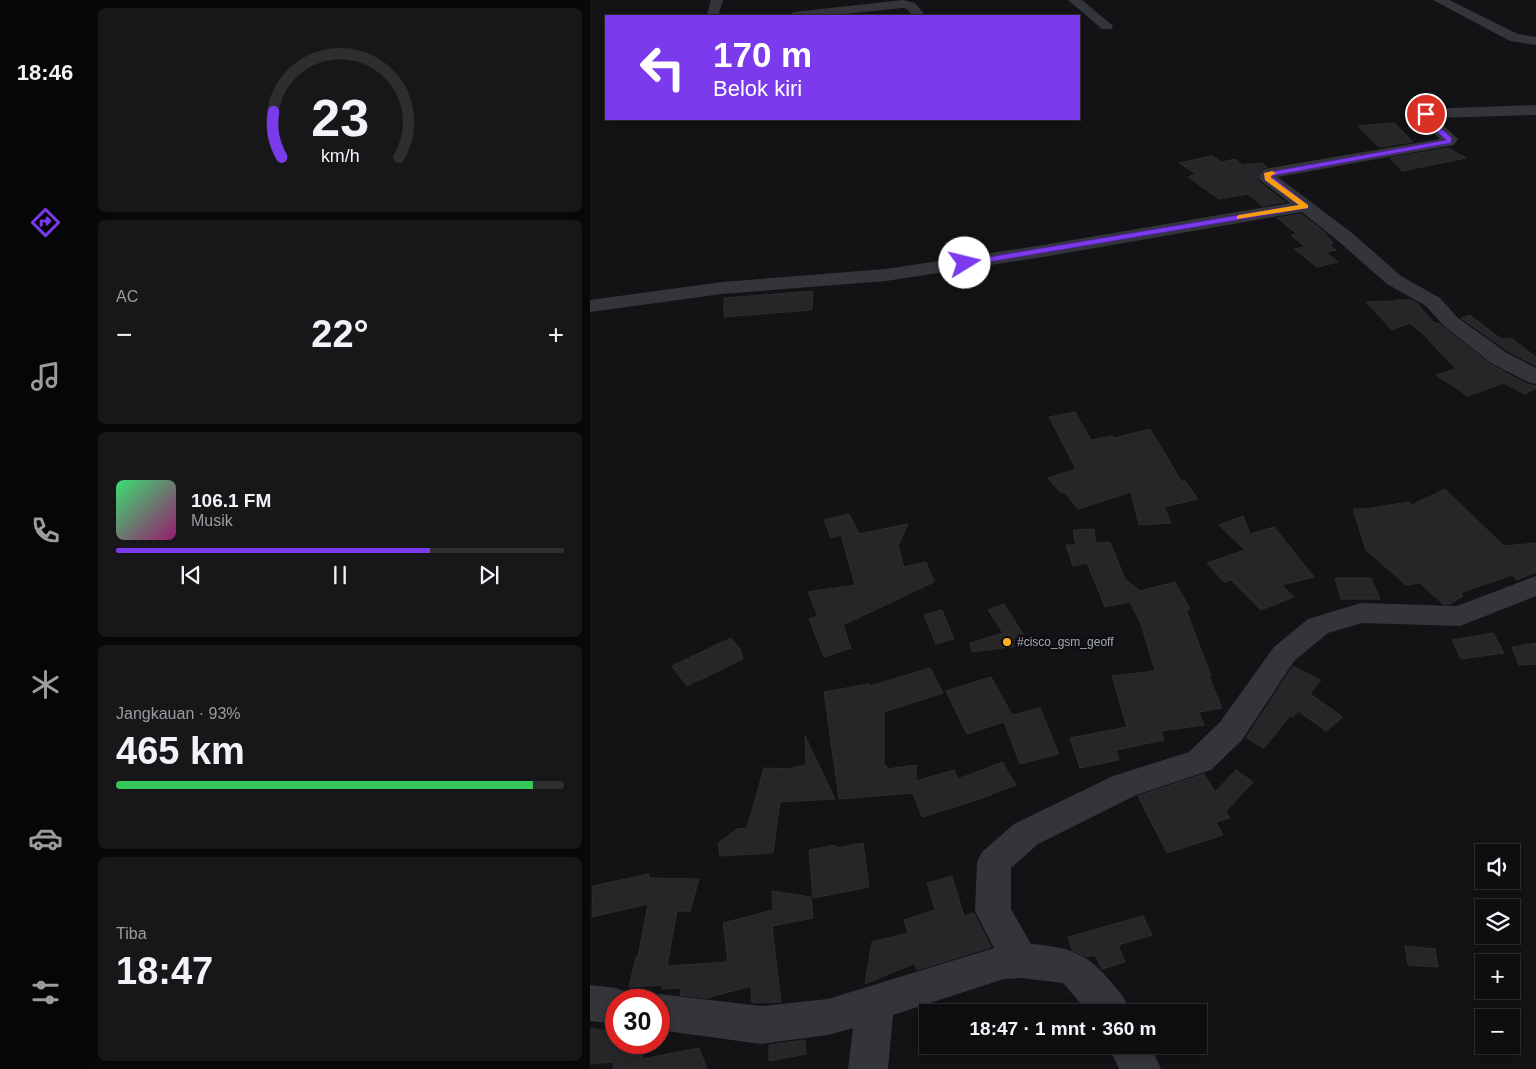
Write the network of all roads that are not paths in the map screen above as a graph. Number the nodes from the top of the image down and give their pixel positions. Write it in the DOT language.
graph roads {
  1 [pos="717,0"];
  2 [pos="1074,0"];
  3 [pos="1439,0"];
  4 [pos="857,4"];
  5 [pos="714,15"];
  6 [pos="799,15"];
  7 [pos="918,15"];
  8 [pos="1107,26"];
  9 [pos="1536,41"];
  10 [pos="1536,110"];
  11 [pos="1306,206"];
  12 [pos="590,306"];
  13 [pos="1536,377"];
  14 [pos="1536,585"];
  15 [pos="1020,960"];
  16 [pos="590,1003"];
  17 [pos="875,1003"];
  18 [pos="1104,1004"];
  19 [pos="605,1005"];
  20 [pos="670,1013"];
  21 [pos="1133,1054"];
  22 [pos="868,1069"];
  23 [pos="1141,1069"];
  1 -- 5 [label="street"];
  2 -- 8 [label="street"];
  3 -- 9 [label="street"];
  4 -- 6 [label="street"];
  4 -- 7 [label="street"];
  10 -- 11 [label="street"];
  11 -- 12 [label="street"];
  11 -- 13 [label="street"];
  14 -- 15 [label="street"];
  15 -- 17 [label="street"];
  15 -- 18 [label="street"];
  16 -- 19 [label="street"];
  17 -- 20 [label="street"];
  17 -- 22 [label="street"];
  21 -- 23 [label="street"];
}
